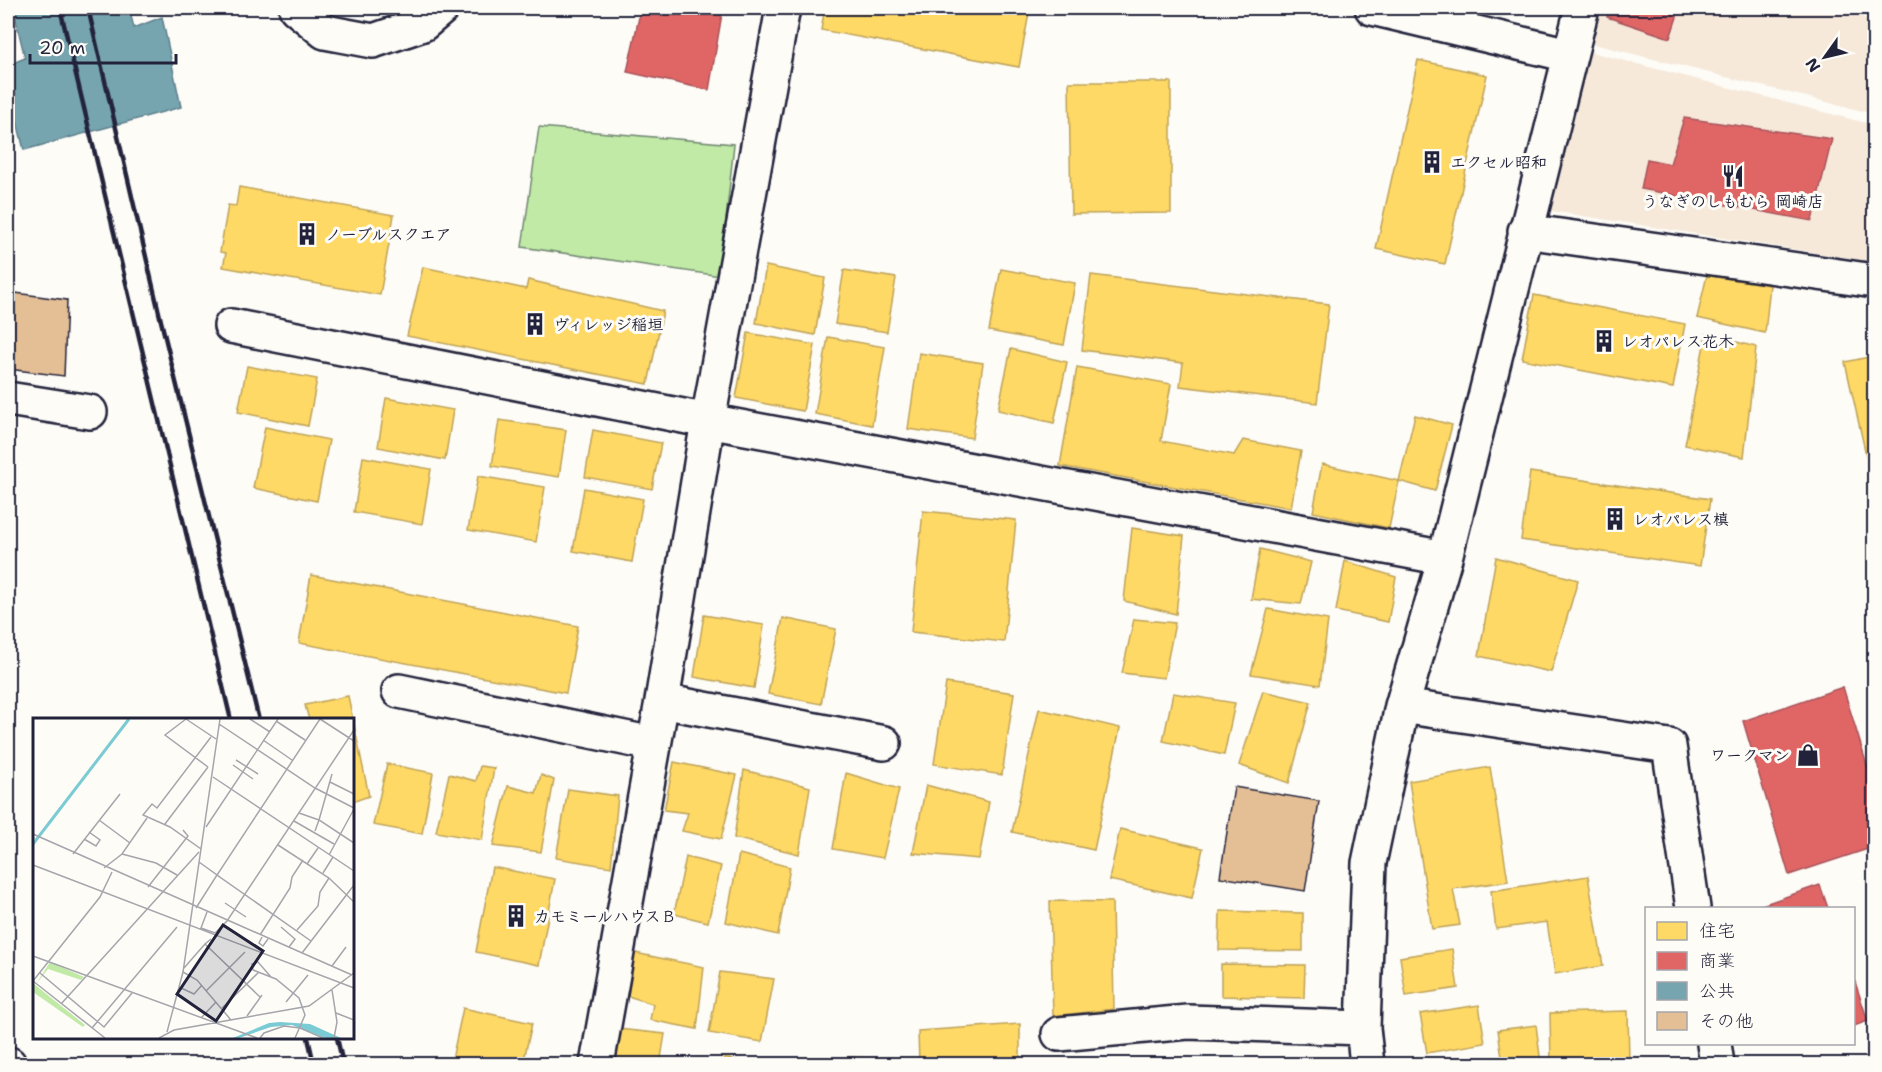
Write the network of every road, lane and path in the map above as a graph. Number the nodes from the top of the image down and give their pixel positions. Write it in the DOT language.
graph roads {
  1 [pos="296,8"];
  2 [pos="442,8"];
  3 [pos="783,8"];
  4 [pos="1372,8"];
  5 [pos="1582,8"];
  6 [pos="1569,55"];
  7 [pos="1525,231"];
  8 [pos="1875,281"];
  9 [pos="231,326"];
  10 [pos="8,399"];
  11 [pos="90,412"];
  12 [pos="708,421"];
  13 [pos="1445,558"];
  14 [pos="399,691"];
  15 [pos="662,701"];
  16 [pos="1402,706"];
  17 [pos="884,743"];
  18 [pos="653,744"];
  19 [pos="1693,907"];
  20 [pos="1364,1028"];
  21 [pos="1059,1034"];
  22 [pos="1714,1045"];
  23 [pos="597,1065"];
  24 [pos="1367,1065"];
  25 [pos="1717,1065"];
  1 -- 2 [label="street"];
  3 -- 12 [label="street"];
  4 -- 6 [label="street"];
  5 -- 6 [label="street"];
  6 -- 7 [label="street"];
  7 -- 8 [label="street"];
  7 -- 13 [label="street"];
  9 -- 12 [label="street"];
  10 -- 11 [label="street"];
  12 -- 13 [label="street"];
  12 -- 15 [label="street"];
  13 -- 16 [label="street"];
  14 -- 18 [label="street"];
  15 -- 17 [label="street"];
  15 -- 18 [label="street"];
  16 -- 19 [label="street"];
  16 -- 20 [label="street"];
  18 -- 23 [label="street"];
  20 -- 21 [label="street"];
  20 -- 24 [label="street"];
  22 -- 25 [label="street"];
}
